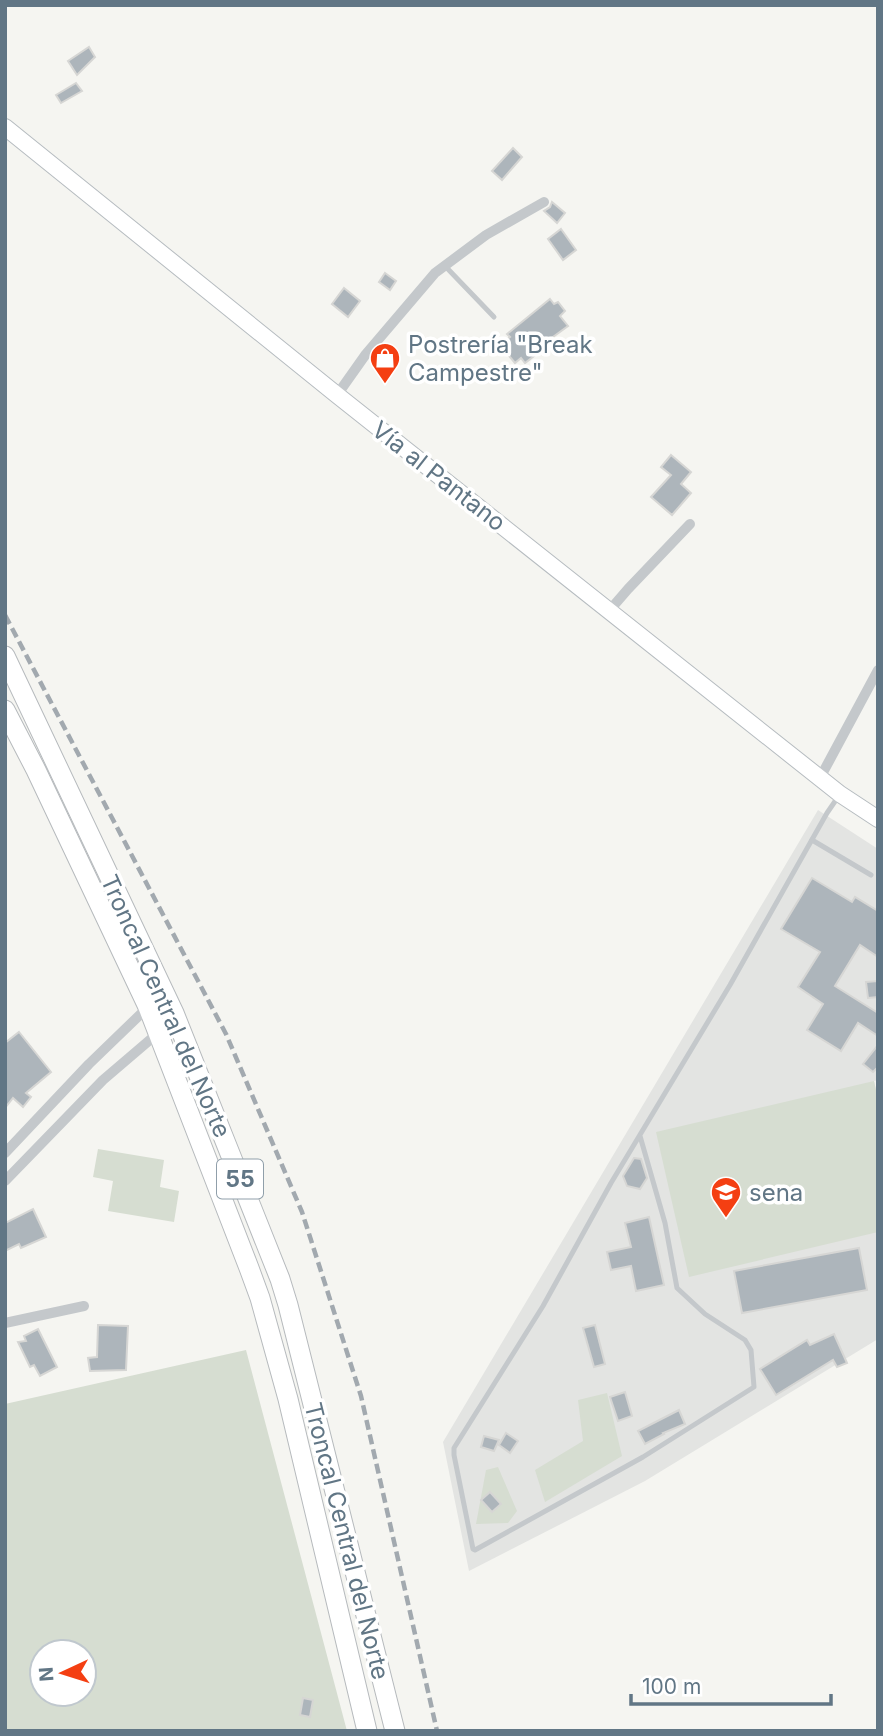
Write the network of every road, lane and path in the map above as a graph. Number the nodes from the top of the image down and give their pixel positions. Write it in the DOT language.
graph roads {
  1 [pos="5,127"];
  2 [pos="544,202"];
  3 [pos="445,266"];
  4 [pos="494,317"];
  5 [pos="337,395"];
  6 [pos="690,524"];
  7 [pos="609,611"];
  8 [pos="5,656"];
  9 [pos="878,670"];
  10 [pos="5,710"];
  11 [pos="820,778"];
  12 [pos="840,794"];
  13 [pos="878,819"];
  14 [pos="812,840"];
  15 [pos="872,875"];
  16 [pos="148,1007"];
  17 [pos="158,1033"];
  18 [pos="46,1111"];
  19 [pos="60,1125"];
  20 [pos="640,1136"];
  21 [pos="5,1153"];
  22 [pos="5,1181"];
  23 [pos="84,1306"];
  24 [pos="6,1319"];
  25 [pos="367,1731"];
  26 [pos="395,1731"];
  1 -- 5 [label="main road, Vía al Pantano"];
  2 -- 3 [label="street"];
  3 -- 4 [label="lane"];
  3 -- 5 [label="street"];
  5 -- 7 [label="main road, Vía al Pantano"];
  6 -- 7 [label="street"];
  7 -- 11 [label="main road, Vía al Pantano"];
  8 -- 26 [label="highway, Troncal Central del Norte / 55"];
  9 -- 11 [label="street"];
  10 -- 16 [label="highway, Troncal Central del Norte / 55"];
  11 -- 12 [label="main road, Vía al Pantano"];
  12 -- 13 [label="main road, Vía al Pantano"];
  12 -- 14 [label="lane"];
  14 -- 15 [label="lane"];
  14 -- 20 [label="lane"];
  16 -- 17 [label="highway, Troncal Central del Norte / 55"];
  16 -- 18 [label="street"];
  17 -- 19 [label="street"];
  17 -- 25 [label="highway, Troncal Central del Norte / 55"];
  18 -- 19 [label="street"];
  18 -- 21 [label="street"];
  19 -- 22 [label="street"];
  20 -- 20 [label="lane"];
  23 -- 24 [label="street"];
}
